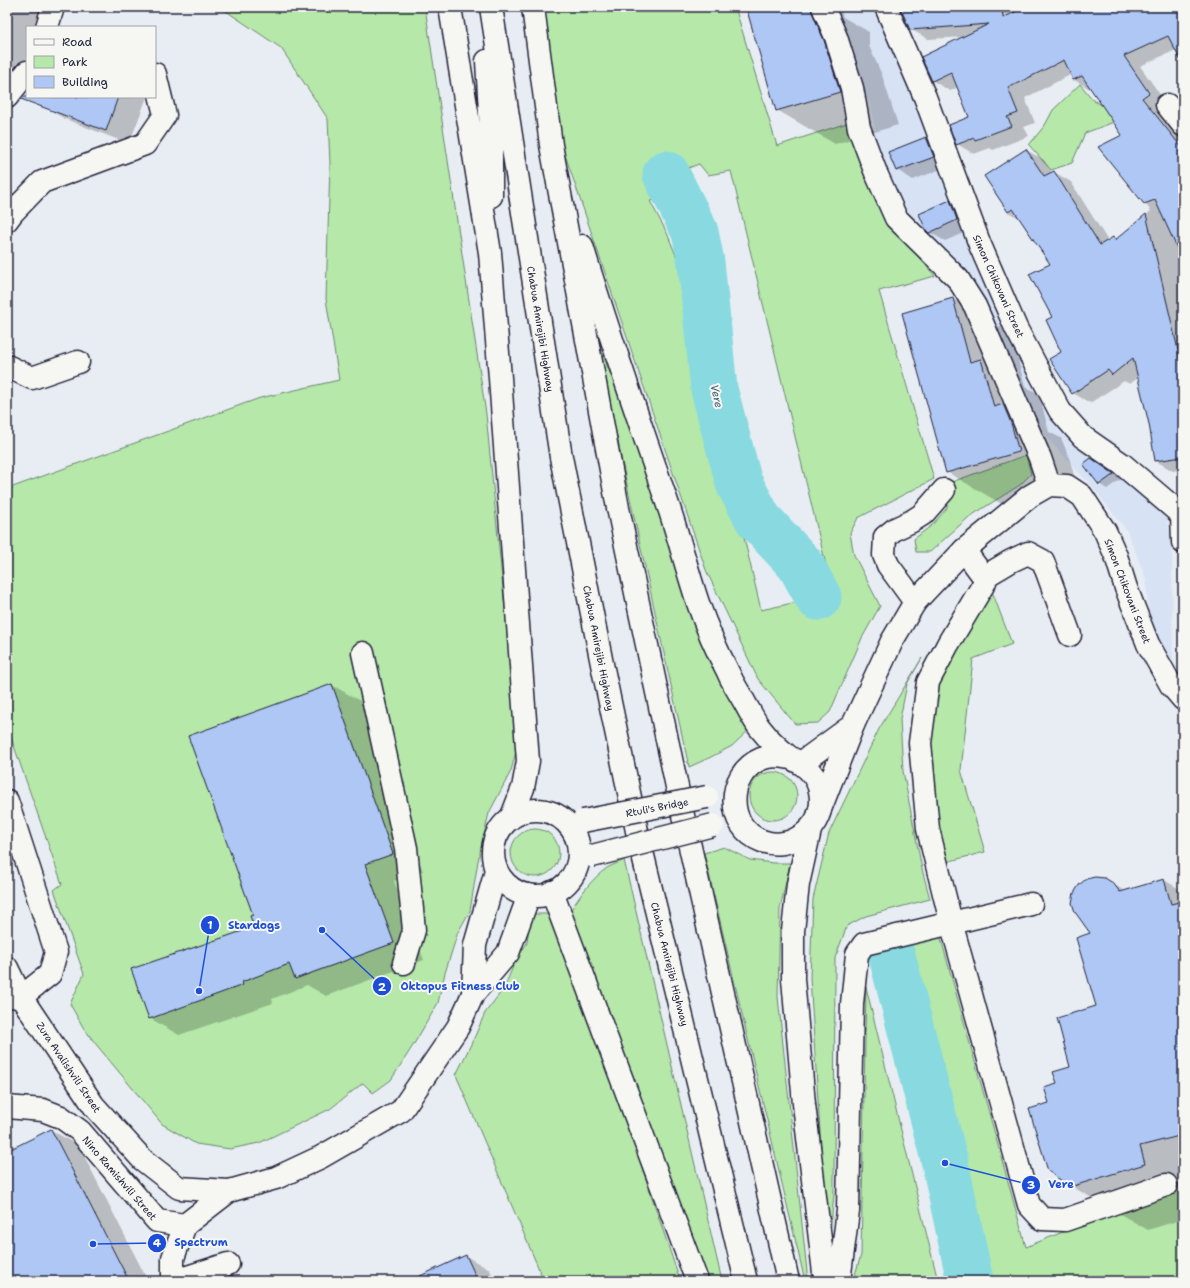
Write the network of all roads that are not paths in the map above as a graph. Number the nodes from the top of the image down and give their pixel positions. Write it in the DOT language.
graph roads {
  1 [pos="53,7"];
  2 [pos="450,7"];
  3 [pos="491,7"];
  4 [pos="533,7"];
  5 [pos="823,7"];
  6 [pos="886,7"];
  7 [pos="47,26"];
  8 [pos="26,73"];
  9 [pos="156,78"];
  10 [pos="7,97"];
  11 [pos="1167,105"];
  12 [pos="1183,125"];
  13 [pos="551,145"];
  14 [pos="7,220"];
  15 [pos="490,253"];
  16 [pos="78,362"];
  17 [pos="7,366"];
  18 [pos="1049,486"];
  19 [pos="944,490"];
  20 [pos="1182,515"];
  21 [pos="1183,542"];
  22 [pos="964,550"];
  23 [pos="984,577"];
  24 [pos="915,602"];
  25 [pos="1070,635"];
  26 [pos="363,653"];
  27 [pos="1183,699"];
  28 [pos="853,725"];
  29 [pos="795,761"];
  30 [pos="749,766"];
  31 [pos="7,801"];
  32 [pos="555,814"];
  33 [pos="512,816"];
  34 [pos="814,822"];
  35 [pos="742,825"];
  36 [pos="585,859"];
  37 [pos="496,871"];
  38 [pos="552,892"];
  39 [pos="529,895"];
  40 [pos="1031,904"];
  41 [pos="951,922"];
  42 [pos="404,963"];
  43 [pos="7,968"];
  44 [pos="473,994"];
  45 [pos="14,996"];
  46 [pos="7,1107"];
  47 [pos="1166,1185"];
  48 [pos="229,1191"];
  49 [pos="185,1225"];
  50 [pos="228,1264"];
  51 [pos="174,1281"];
  52 [pos="697,1281"];
  53 [pos="746,1281"];
  54 [pos="788,1281"];
  55 [pos="825,1281"];
  56 [pos="839,1281"];
  1 -- 7 [label="main road"];
  2 -- 15 [label="main road"];
  3 -- 15 [label="main road"];
  3 -- 53 [label="main road, Chabua Amirejibi Highway"];
  4 -- 13 [label="main road"];
  5 -- 18 [label="main road"];
  6 -- 20 [label="main road, Simon Chikovani Street"];
  8 -- 10 [label="main road"];
  9 -- 14 [label="main road"];
  11 -- 12 [label="main road"];
  13 -- 29 [label="main road"];
  13 -- 54 [label="main road"];
  15 -- 33 [label="main road"];
  16 -- 17 [label="main road"];
  18 -- 22 [label="main road"];
  18 -- 27 [label="main road, Simon Chikovani Street"];
  19 -- 24 [label="main road"];
  20 -- 21 [label="main road, Simon Chikovani Street"];
  22 -- 23 [label="main road"];
  22 -- 24 [label="main road"];
  23 -- 25 [label="main road"];
  23 -- 41 [label="main road"];
  24 -- 28 [label="main road"];
  26 -- 42 [label="main road"];
  28 -- 29 [label="main road"];
  28 -- 34 [label="main road"];
  29 -- 30 [label="main road"];
  29 -- 34 [label="main road"];
  30 -- 32 [label="main road, Rtuli's Bridge, bridge"];
  30 -- 35 [label="main road"];
  31 -- 45 [label="main road"];
  32 -- 33 [label="main road"];
  32 -- 36 [label="main road"];
  33 -- 37 [label="main road"];
  34 -- 35 [label="main road"];
  34 -- 55 [label="main road"];
  35 -- 36 [label="main road, bridge"];
  36 -- 38 [label="main road"];
  37 -- 39 [label="main road"];
  37 -- 44 [label="main road"];
  38 -- 39 [label="main road"];
  38 -- 52 [label="main road"];
  39 -- 44 [label="main road"];
  40 -- 41 [label="main road"];
  41 -- 47 [label="main road"];
  41 -- 56 [label="main road"];
  43 -- 45 [label="main road, Zura Avalishvili Street"];
  44 -- 48 [label="main road"];
  45 -- 48 [label="main road, Zura Avalishvili Street"];
  46 -- 49 [label="main road, Nino Ramishvili Street"];
  48 -- 49 [label="main road"];
  49 -- 51 [label="main road"];
  50 -- 51 [label="main road"];
}
